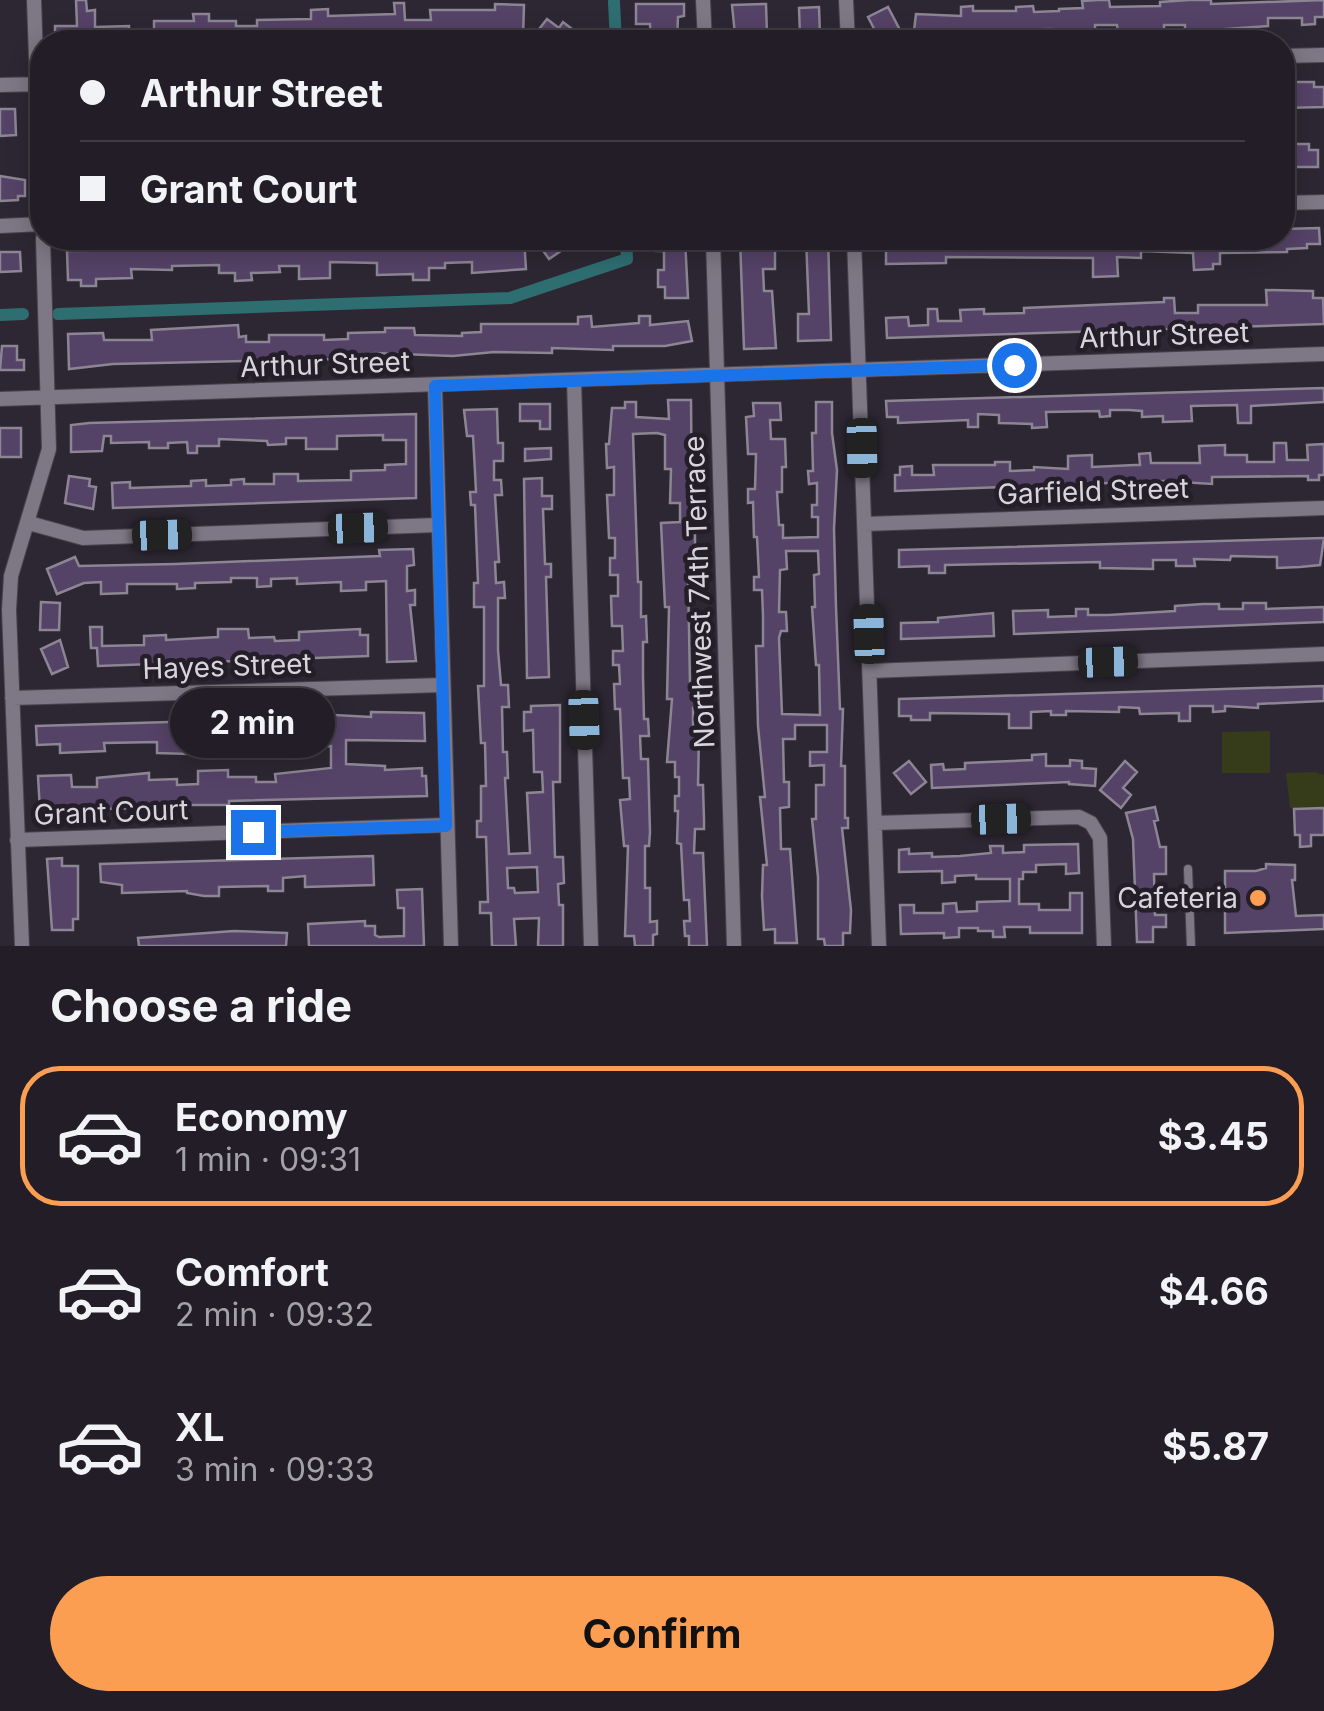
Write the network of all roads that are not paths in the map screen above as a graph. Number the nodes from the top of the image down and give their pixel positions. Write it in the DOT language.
graph roads {
  1 [pos="34,0"];
  2 [pos="703,0"];
  3 [pos="846,0"];
  4 [pos="36,30"];
  5 [pos="704,30"];
  6 [pos="847,30"];
  7 [pos="1324,55"];
  8 [pos="1295,56"];
  9 [pos="30,84"];
  10 [pos="0,86"];
  11 [pos="1324,202"];
  12 [pos="1295,203"];
  13 [pos="0,226"];
  14 [pos="30,227"];
  15 [pos="43,250"];
  16 [pos="713,250"];
  17 [pos="854,250"];
  18 [pos="1324,354"];
  19 [pos="859,370"];
  20 [pos="718,376"];
  21 [pos="574,380"];
  22 [pos="435,386"];
  23 [pos="46,398"];
  24 [pos="0,400"];
  25 [pos="1324,508"];
  26 [pos="29,523"];
  27 [pos="864,524"];
  28 [pos="437,525"];
  29 [pos="1324,654"];
  30 [pos="870,671"];
  31 [pos="443,684"];
  32 [pos="12,698"];
  33 [pos="875,823"];
  34 [pos="446,826"];
  35 [pos="17,840"];
  36 [pos="1188,869"];
  37 [pos="22,946"];
  38 [pos="450,946"];
  39 [pos="591,946"];
  40 [pos="734,946"];
  41 [pos="879,946"];
  42 [pos="1104,946"];
  43 [pos="1191,946"];
  1 -- 4 [label="street"];
  2 -- 5 [label="street"];
  3 -- 6 [label="street"];
  7 -- 8 [label="street"];
  9 -- 10 [label="street"];
  11 -- 12 [label="street"];
  13 -- 14 [label="street"];
  15 -- 23 [label="street"];
  16 -- 20 [label="street, Northwest 74th Terrace"];
  17 -- 19 [label="street"];
  18 -- 19 [label="street, Arthur Street"];
  19 -- 20 [label="street, Arthur Street"];
  19 -- 27 [label="street"];
  20 -- 21 [label="street, Arthur Street"];
  20 -- 40 [label="street, Northwest 74th Terrace"];
  21 -- 22 [label="street, Arthur Street"];
  21 -- 39 [label="street"];
  22 -- 23 [label="street, Arthur Street"];
  22 -- 28 [label="street"];
  23 -- 24 [label="street, Arthur Street"];
  23 -- 26 [label="street"];
  25 -- 27 [label="street, Garfield Street"];
  26 -- 28 [label="street"];
  26 -- 32 [label="street"];
  27 -- 30 [label="street"];
  28 -- 31 [label="street"];
  29 -- 30 [label="street"];
  30 -- 33 [label="street"];
  31 -- 32 [label="street, Hayes Street"];
  31 -- 34 [label="street"];
  32 -- 35 [label="street"];
  33 -- 41 [label="street"];
  33 -- 42 [label="street"];
  34 -- 35 [label="street, Grant Court"];
  34 -- 38 [label="street"];
  35 -- 37 [label="street"];
  36 -- 43 [label="lane"];
}
